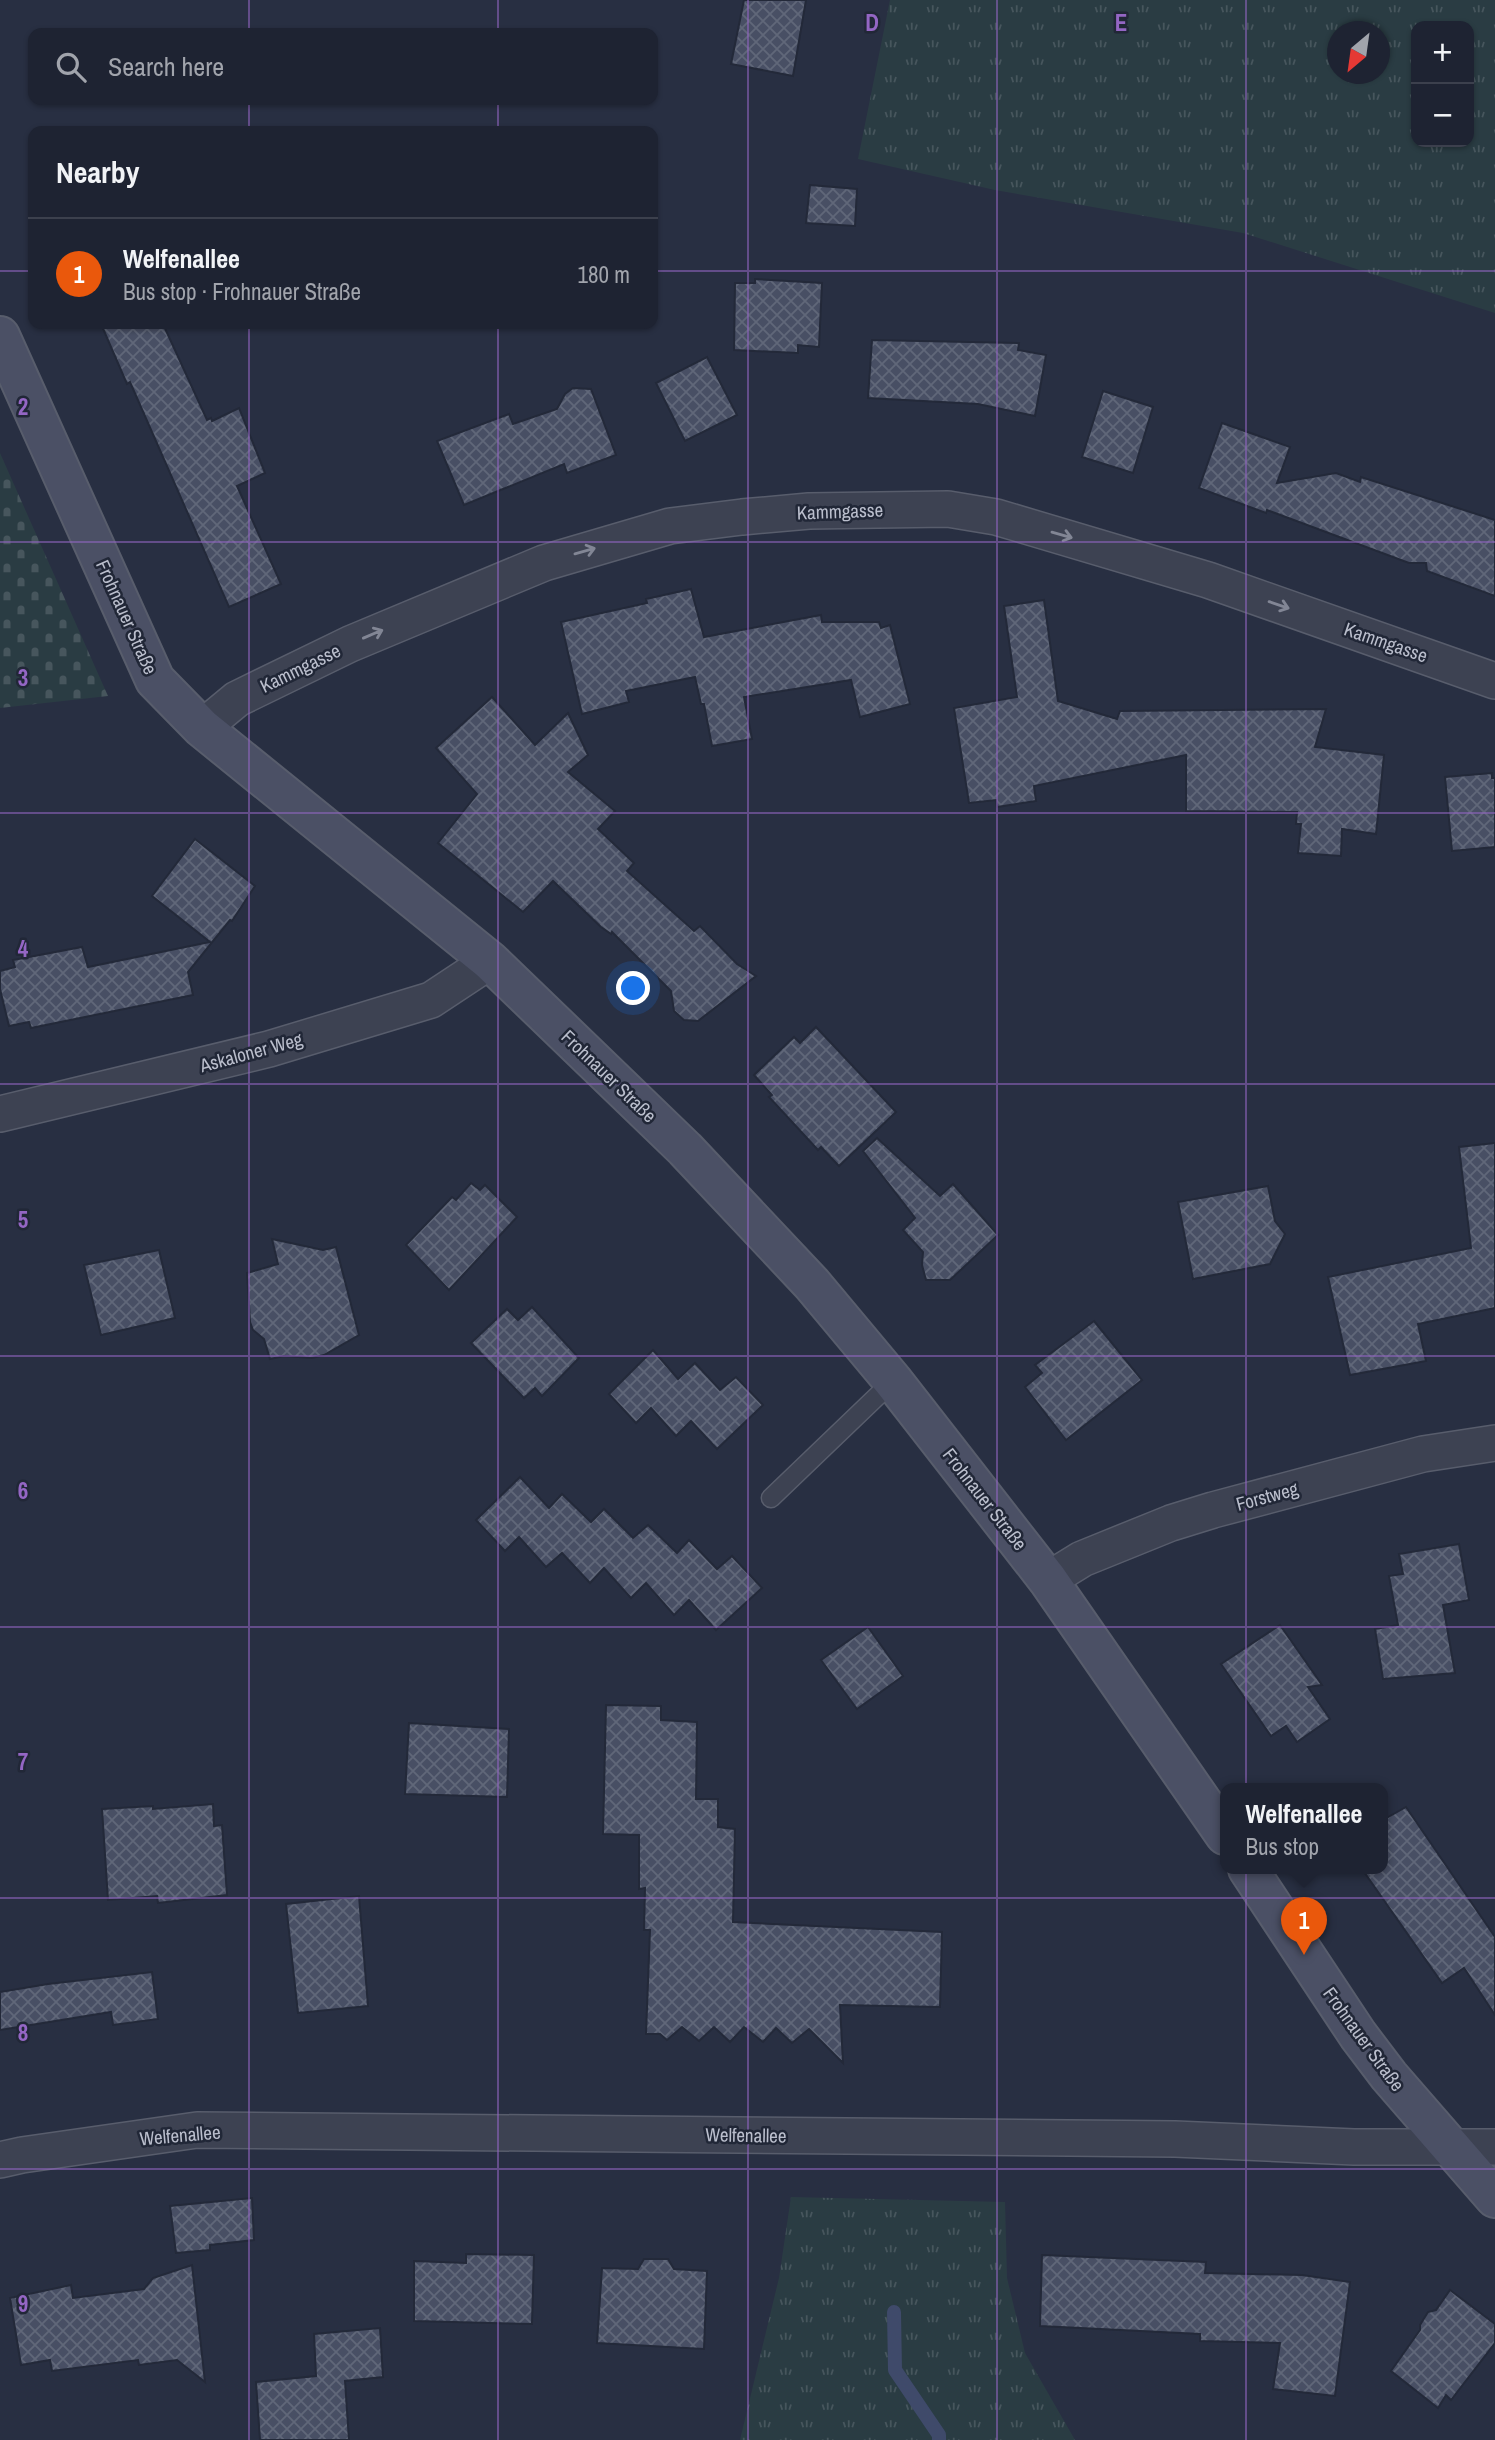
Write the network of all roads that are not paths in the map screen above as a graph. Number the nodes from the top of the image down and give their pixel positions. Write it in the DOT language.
graph roads {
  1 [pos="0,336"];
  2 [pos="1495,681"];
  3 [pos="202,728"];
  4 [pos="490,961"];
  5 [pos="0,1114"];
  6 [pos="892,1381"];
  7 [pos="1495,1443"];
  8 [pos="771,1498"];
  9 [pos="1048,1580"];
  10 [pos="1220,1828"];
  11 [pos="1251,1874"];
  12 [pos="1448,2146"];
  13 [pos="1495,2147"];
  14 [pos="0,2160"];
  15 [pos="1495,2197"];
  1 -- 3 [label="street, Frohnauer Straße"];
  3 -- 2 [label="street, Kammgasse, one-way"];
  3 -- 4 [label="street, Frohnauer Straße"];
  4 -- 5 [label="street, Askaloner Weg"];
  4 -- 6 [label="street, Frohnauer Straße"];
  6 -- 8 [label="lane"];
  6 -- 9 [label="street, Frohnauer Straße"];
  7 -- 9 [label="street, Forstweg"];
  9 -- 10 [label="street, Frohnauer Straße"];
  11 -- 12 [label="street, Frohnauer Straße"];
  12 -- 13 [label="street, Welfenallee"];
  12 -- 14 [label="street, Welfenallee"];
  12 -- 15 [label="street, Frohnauer Straße"];
}
